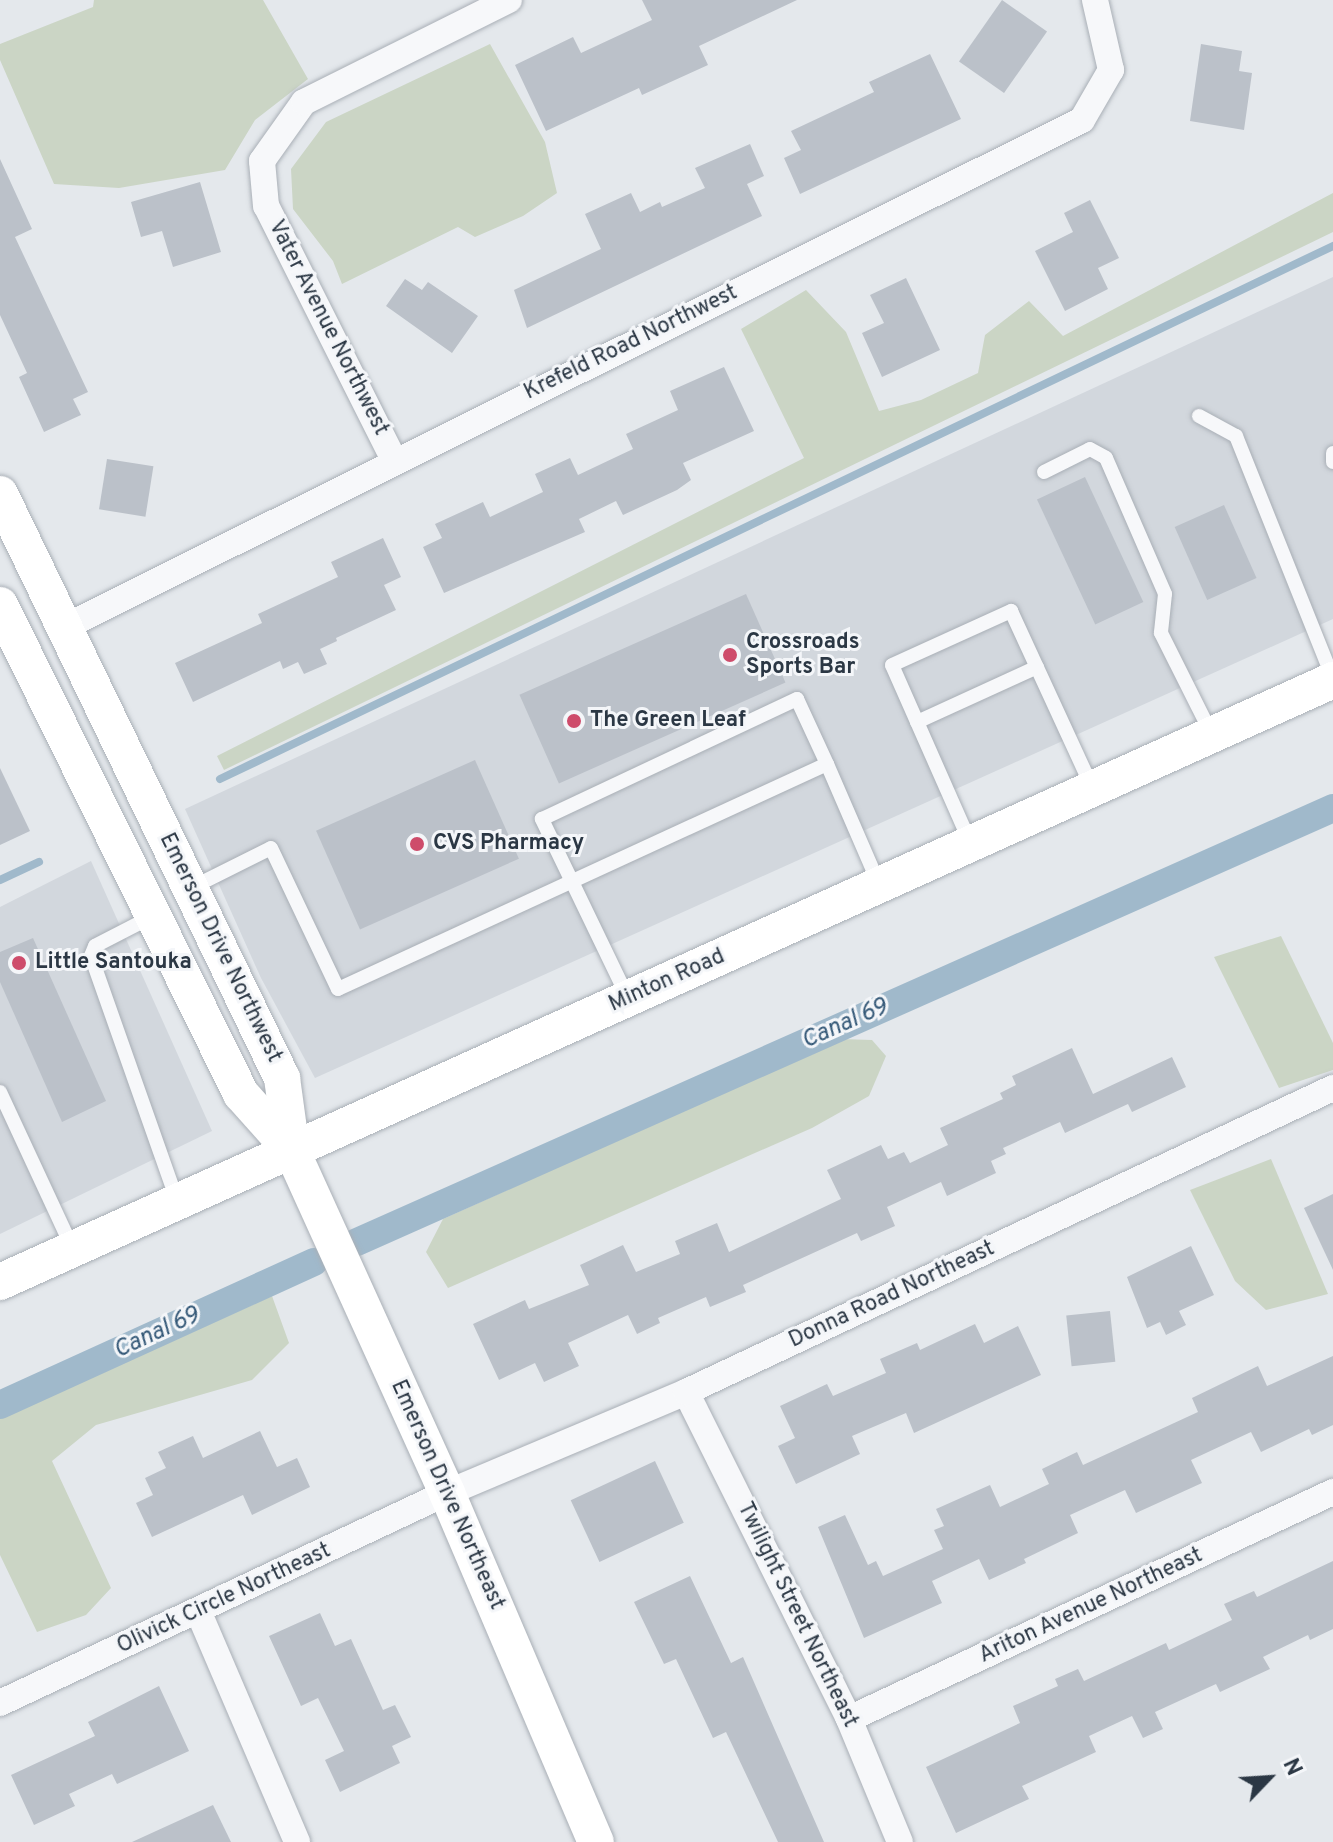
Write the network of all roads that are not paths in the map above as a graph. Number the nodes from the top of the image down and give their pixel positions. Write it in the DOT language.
graph roads {
  1 [pos="509,0"];
  2 [pos="1095,0"];
  3 [pos="1199,416"];
  4 [pos="1333,453"];
  5 [pos="394,460"];
  6 [pos="1333,462"];
  7 [pos="1044,472"];
  8 [pos="0,494"];
  9 [pos="0,605"];
  10 [pos="65,627"];
  11 [pos="1037,667"];
  12 [pos="1333,679"];
  13 [pos="917,722"];
  14 [pos="1211,733"];
  15 [pos="827,764"];
  16 [pos="1092,788"];
  17 [pos="971,842"];
  18 [pos="572,881"];
  19 [pos="879,884"];
  20 [pos="191,888"];
  21 [pos="153,916"];
  22 [pos="628,999"];
  23 [pos="1333,1088"];
  24 [pos="0,1092"];
  25 [pos="292,1151"];
  26 [pos="178,1203"];
  27 [pos="73,1249"];
  28 [pos="0,1282"];
  29 [pos="686,1392"];
  30 [pos="1333,1492"];
  31 [pos="447,1493"];
  32 [pos="199,1613"];
  33 [pos="0,1703"];
  34 [pos="849,1719"];
  35 [pos="297,1842"];
  36 [pos="596,1842"];
  37 [pos="900,1842"];
  1 -- 5 [label="street, Vater Avenue Northwest"];
  2 -- 5 [label="street, Krefeld Road Northwest"];
  3 -- 12 [label="lane"];
  4 -- 6 [label="lane"];
  5 -- 10 [label="street, Krefeld Road Northwest"];
  7 -- 14 [label="lane"];
  8 -- 10 [label="street, Emerson Drive Northwest"];
  9 -- 21 [label="street, Emerson Drive Northwest"];
  10 -- 20 [label="street, Emerson Drive Northwest"];
  11 -- 13 [label="lane"];
  11 -- 13 [label="lane"];
  11 -- 16 [label="lane"];
  12 -- 14 [label="street, Minton Road"];
  13 -- 17 [label="lane"];
  14 -- 16 [label="street, Minton Road"];
  15 -- 18 [label="lane"];
  15 -- 18 [label="lane"];
  15 -- 19 [label="lane"];
  16 -- 17 [label="street, Minton Road"];
  17 -- 19 [label="street, Minton Road"];
  18 -- 20 [label="lane"];
  18 -- 22 [label="lane"];
  19 -- 22 [label="street, Minton Road"];
  20 -- 25 [label="street, Emerson Drive Northwest"];
  21 -- 25 [label="street, Emerson Drive Northwest"];
  21 -- 26 [label="lane"];
  22 -- 25 [label="street, Minton Road"];
  23 -- 29 [label="street, Donna Road Northeast"];
  24 -- 27 [label="lane"];
  25 -- 26 [label="street, Minton Road"];
  25 -- 31 [label="street, Emerson Drive Northeast"];
  26 -- 27 [label="street, Minton Road"];
  27 -- 28 [label="street, Minton Road"];
  29 -- 31 [label="street, Donna Road Northeast"];
  29 -- 34 [label="street, Twilight Street Northeast"];
  30 -- 34 [label="street, Ariton Avenue Northeast"];
  31 -- 32 [label="street, Olivick Circle Northeast"];
  31 -- 36 [label="street, Emerson Drive Northeast"];
  32 -- 33 [label="street, Olivick Circle Northeast"];
  32 -- 35 [label="street"];
  34 -- 37 [label="street, Twilight Street Northeast"];
}
